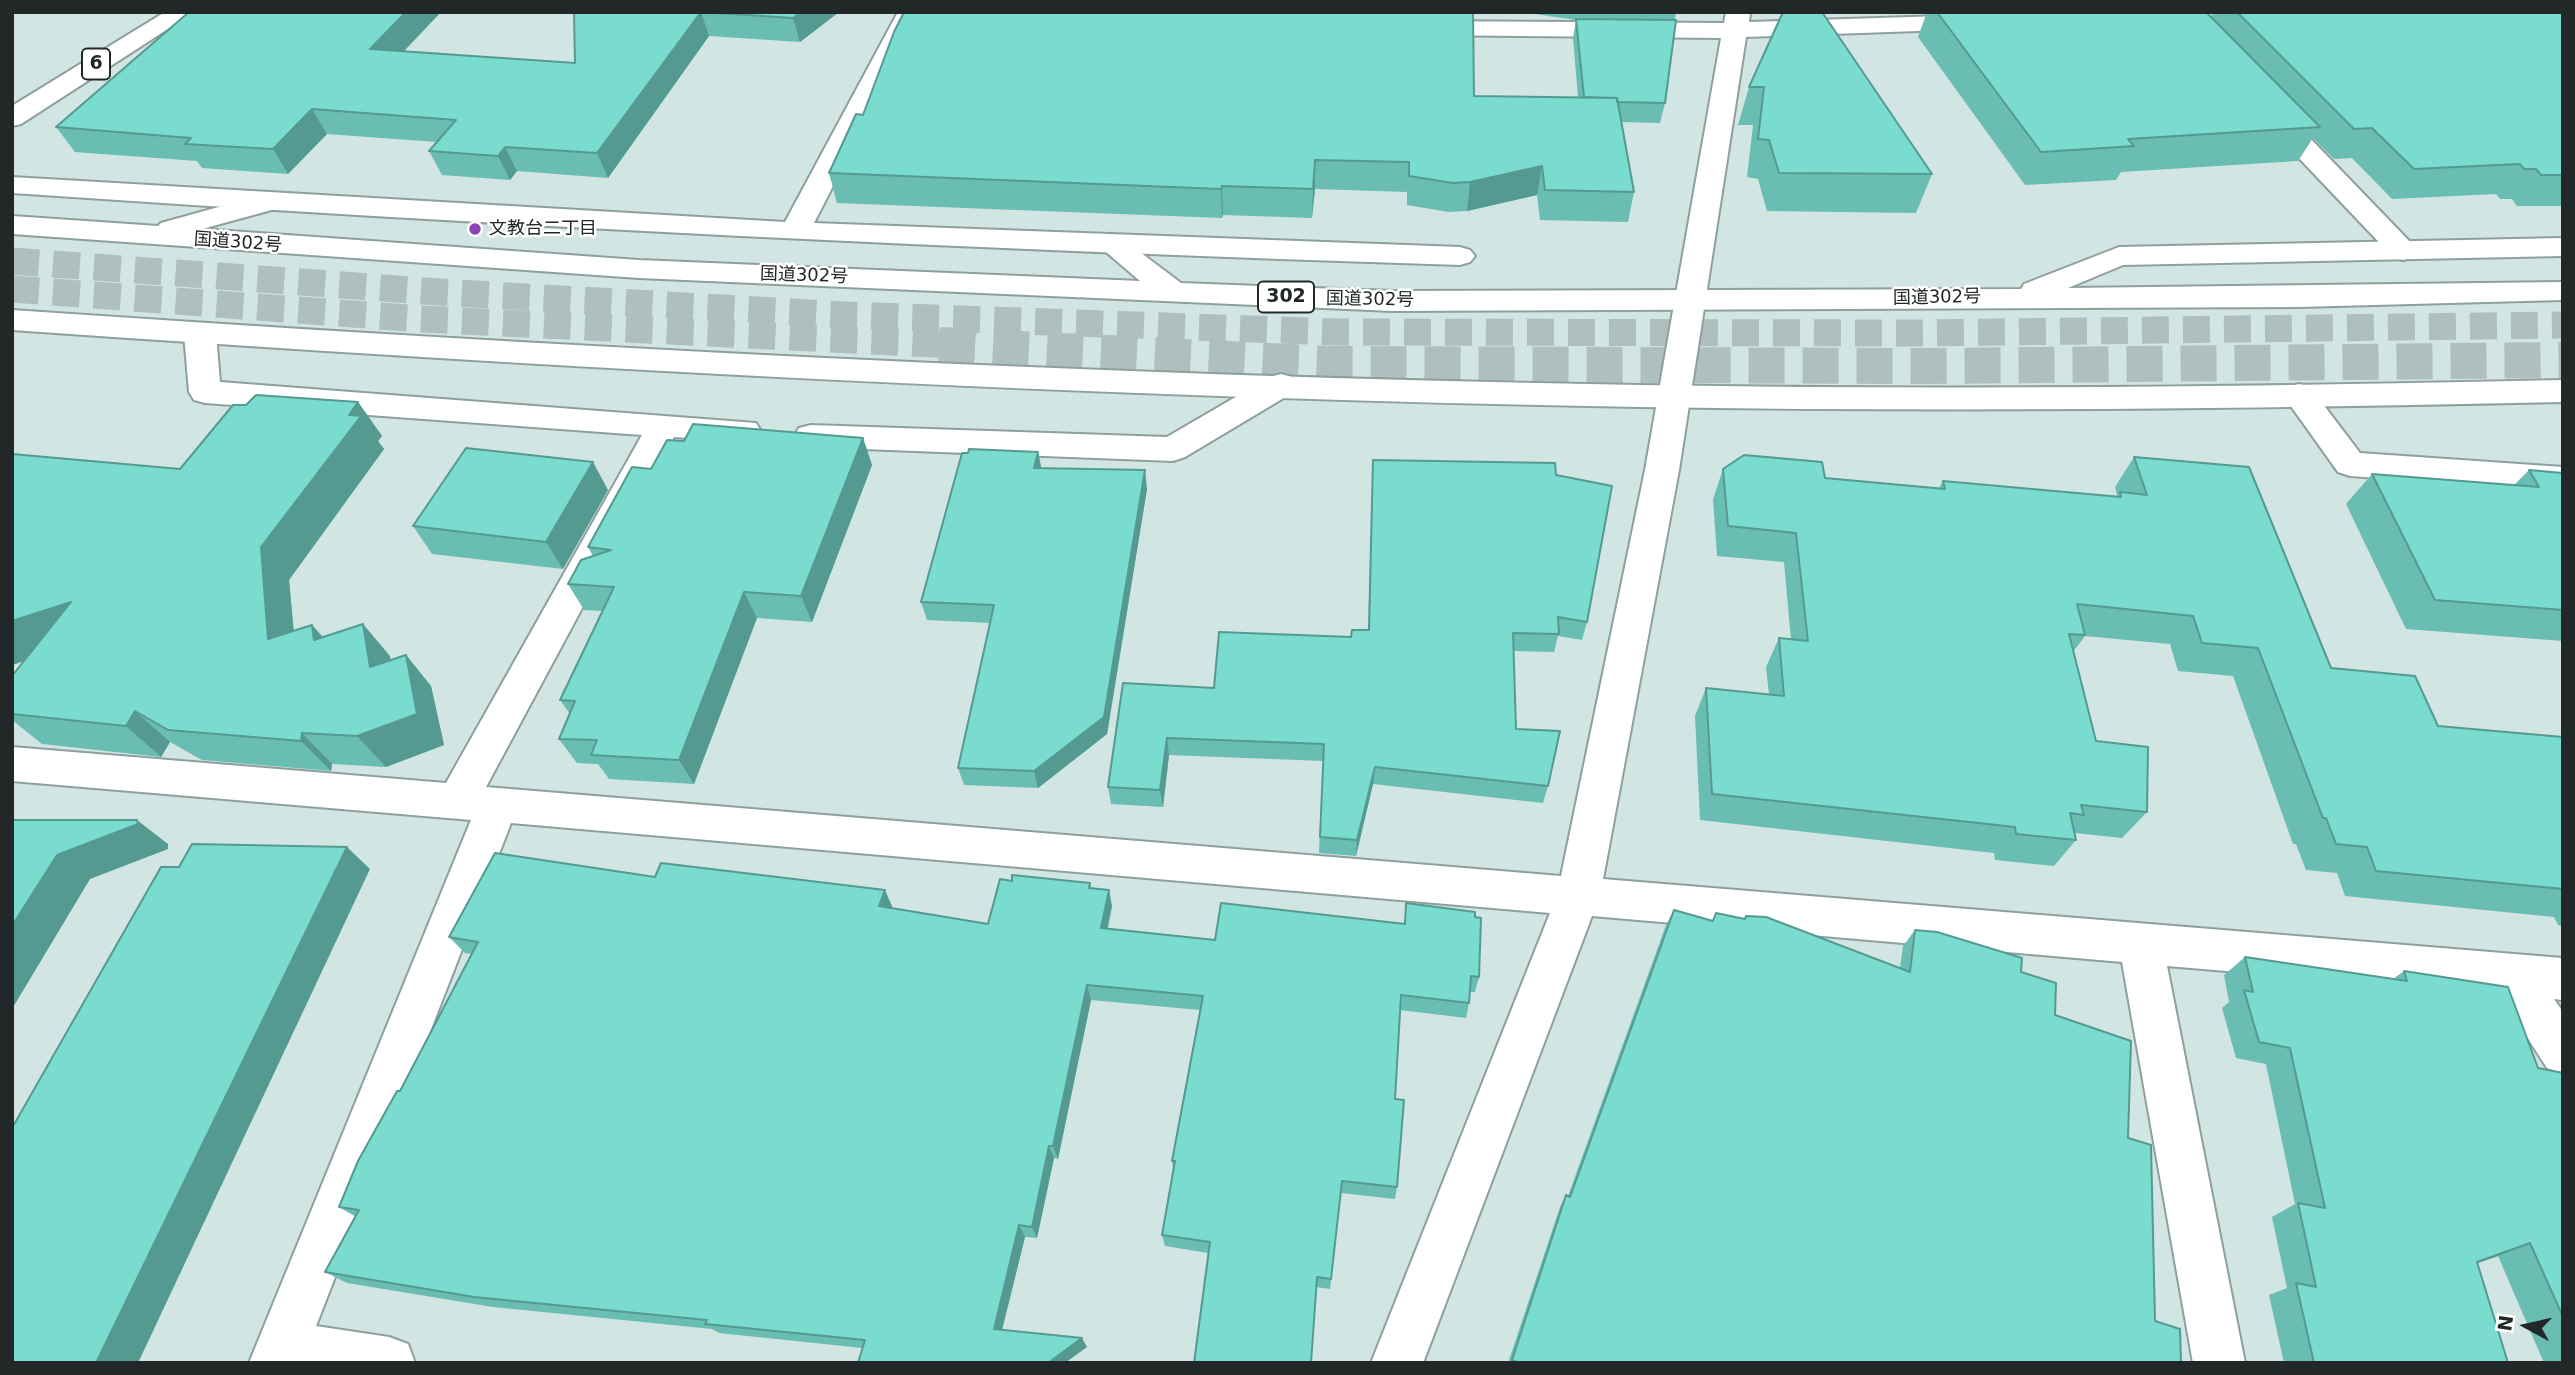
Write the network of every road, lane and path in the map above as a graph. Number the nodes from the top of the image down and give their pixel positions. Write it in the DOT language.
graph roads {
  1 [pos="182,12"];
  2 [pos="910,12"];
  3 [pos="1737,20"];
  4 [pos="2001,21"];
  5 [pos="1401,27"];
  6 [pos="2252,93"];
  7 [pos="12,118"];
  8 [pos="12,185"];
  9 [pos="269,202"];
  10 [pos="12,225"];
  11 [pos="796,229"];
  12 [pos="145,236"];
  13 [pos="1114,246"];
  14 [pos="2563,247"];
  15 [pos="2403,250"];
  16 [pos="1460,256"];
  17 [pos="1171,290"];
  18 [pos="2563,291"];
  19 [pos="2020,297"];
  20 [pos="1690,298"];
  21 [pos="12,320"];
  22 [pos="200,334"];
  23 [pos="1281,385"];
  24 [pos="2563,391"];
  25 [pos="1674,396"];
  26 [pos="2299,396"];
  27 [pos="664,425"];
  28 [pos="2563,479"];
  29 [pos="12,764"];
  30 [pos="477,802"];
  31 [pos="1579,894"];
  32 [pos="2140,942"];
  33 [pos="2511,974"];
  34 [pos="2563,979"];
  35 [pos="2563,1052"];
  36 [pos="279,1355"];
  37 [pos="389,1363"];
  38 [pos="1397,1363"];
  39 [pos="2219,1363"];
  1 -- 7 [label="main road, 6"];
  2 -- 11 [label="main road"];
  3 -- 4 [label="main road"];
  3 -- 5 [label="main road"];
  3 -- 20 [label="main road"];
  6 -- 15 [label="main road"];
  8 -- 9 [label="main road"];
  9 -- 11 [label="main road"];
  9 -- 12 [label="main road"];
  10 -- 12 [label="main road, 国道302号 / 302"];
  11 -- 13 [label="main road"];
  12 -- 17 [label="main road, 国道302号 / 302"];
  13 -- 16 [label="main road"];
  13 -- 17 [label="main road"];
  14 -- 15 [label="main road"];
  15 -- 19 [label="main road"];
  17 -- 20 [label="main road, 国道302号 / 302"];
  18 -- 19 [label="main road, 国道302号 / 302"];
  19 -- 20 [label="main road, 国道302号 / 302"];
  20 -- 25 [label="main road"];
  21 -- 22 [label="main road"];
  22 -- 23 [label="main road"];
  22 -- 27 [label="main road"];
  23 -- 25 [label="main road"];
  23 -- 27 [label="main road"];
  24 -- 26 [label="main road"];
  25 -- 26 [label="main road"];
  25 -- 31 [label="main road"];
  26 -- 28 [label="main road"];
  27 -- 30 [label="main road"];
  29 -- 30 [label="main road"];
  30 -- 31 [label="main road"];
  30 -- 36 [label="main road"];
  31 -- 32 [label="main road"];
  31 -- 38 [label="main road"];
  32 -- 33 [label="main road"];
  32 -- 39 [label="main road"];
  33 -- 34 [label="main road"];
  33 -- 35 [label="main road"];
  36 -- 37 [label="main road"];
}
